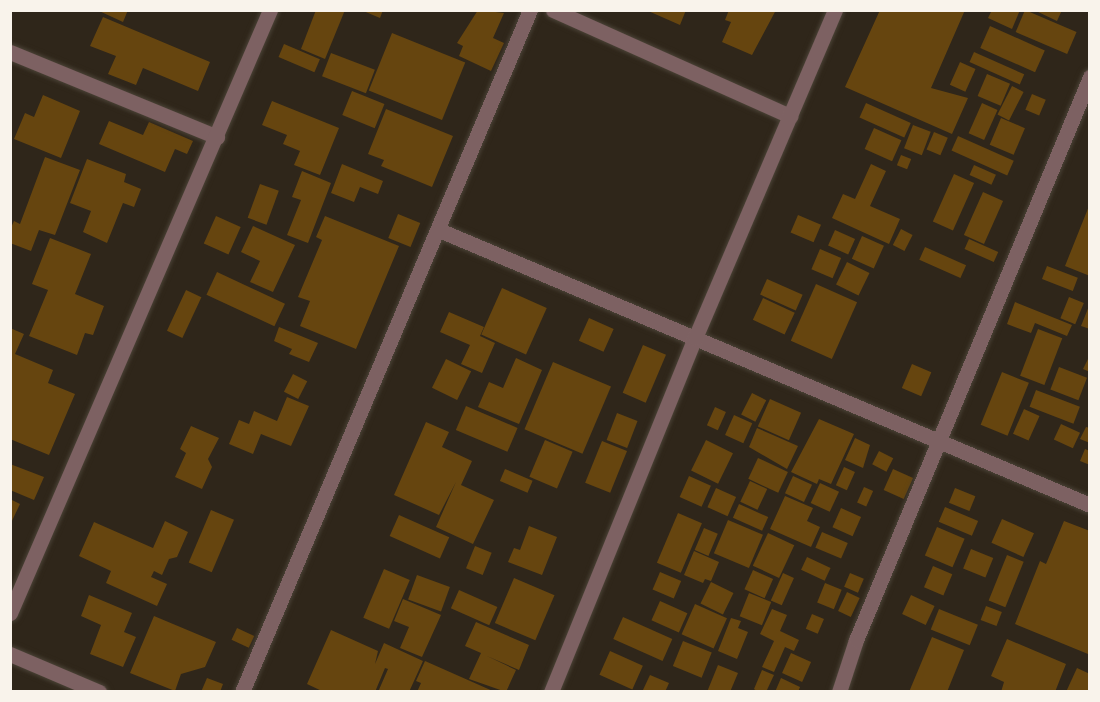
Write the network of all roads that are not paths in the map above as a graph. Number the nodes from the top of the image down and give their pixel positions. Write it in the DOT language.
graph roads {
  1 [pos="270,10"];
  2 [pos="530,10"];
  3 [pos="553,10"];
  4 [pos="835,10"];
  5 [pos="10,52"];
  6 [pos="1089,77"];
  7 [pos="790,116"];
  8 [pos="217,137"];
  9 [pos="439,230"];
  10 [pos="695,338"];
  11 [pos="937,443"];
  12 [pos="1089,505"];
  13 [pos="10,613"];
  14 [pos="10,654"];
  15 [pos="99,692"];
  16 [pos="242,692"];
  17 [pos="551,692"];
  18 [pos="839,692"];
  1 -- 8 [label="street"];
  2 -- 9 [label="street"];
  3 -- 7 [label="street"];
  4 -- 7 [label="street"];
  5 -- 8 [label="street"];
  6 -- 11 [label="street"];
  7 -- 10 [label="street"];
  8 -- 13 [label="street"];
  9 -- 10 [label="street"];
  9 -- 16 [label="street"];
  10 -- 11 [label="street"];
  10 -- 17 [label="street"];
  11 -- 12 [label="street"];
  11 -- 18 [label="street"];
  14 -- 15 [label="street"];
}
